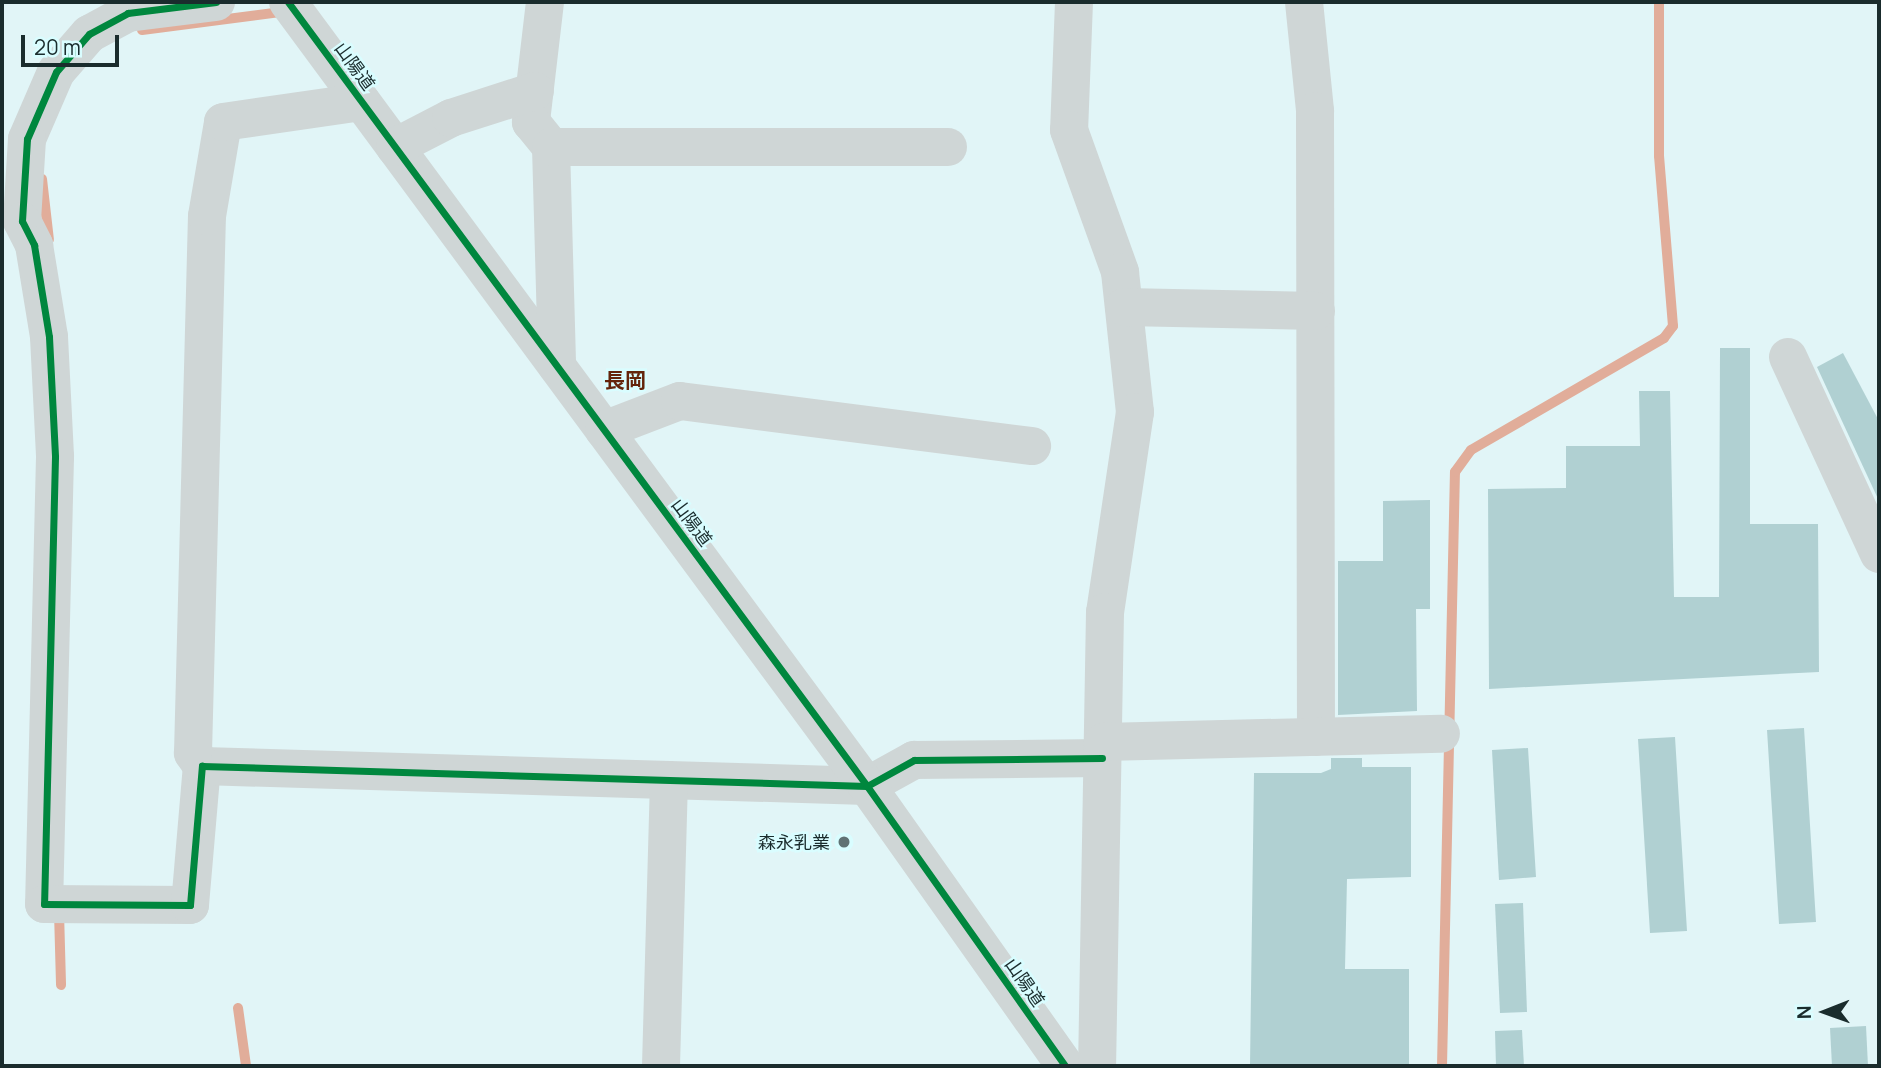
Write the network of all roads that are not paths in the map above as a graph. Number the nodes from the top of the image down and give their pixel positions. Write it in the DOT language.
graph roads {
  1 [pos="216,2"];
  2 [pos="288,2"];
  3 [pos="545,2"];
  4 [pos="1074,2"];
  5 [pos="1304,2"];
  6 [pos="535,91"];
  7 [pos="362,102"];
  8 [pos="395,147"];
  9 [pos="551,147"];
  10 [pos="948,147"];
  11 [pos="18,244"];
  12 [pos="1124,307"];
  13 [pos="1316,311"];
  14 [pos="1788,356"];
  15 [pos="557,366"];
  16 [pos="604,430"];
  17 [pos="1032,446"];
  18 [pos="1879,554"];
  19 [pos="1441,734"];
  20 [pos="1315,737"];
  21 [pos="1102,750"];
  22 [pos="202,766"];
  23 [pos="669,780"];
  24 [pos="867,786"];
  25 [pos="661,1066"];
  26 [pos="1065,1066"];
  27 [pos="1097,1066"];
  1 -- 11 [label="street"];
  2 -- 7 [label="street, 山陽道"];
  3 -- 6 [label="street"];
  4 -- 12 [label="street"];
  5 -- 13 [label="street"];
  6 -- 8 [label="street"];
  6 -- 9 [label="street"];
  7 -- 8 [label="street, 山陽道"];
  7 -- 22 [label="street"];
  8 -- 15 [label="street, 山陽道"];
  9 -- 10 [label="street"];
  9 -- 15 [label="street"];
  11 -- 22 [label="street"];
  12 -- 13 [label="street"];
  12 -- 21 [label="street"];
  13 -- 20 [label="street"];
  14 -- 18 [label="street"];
  15 -- 16 [label="street, 山陽道"];
  16 -- 17 [label="street"];
  16 -- 24 [label="street, 山陽道"];
  19 -- 20 [label="street"];
  20 -- 21 [label="street"];
  21 -- 24 [label="street"];
  21 -- 27 [label="street"];
  22 -- 23 [label="street"];
  23 -- 24 [label="street"];
  23 -- 25 [label="street"];
  24 -- 26 [label="street, 山陽道"];
}
